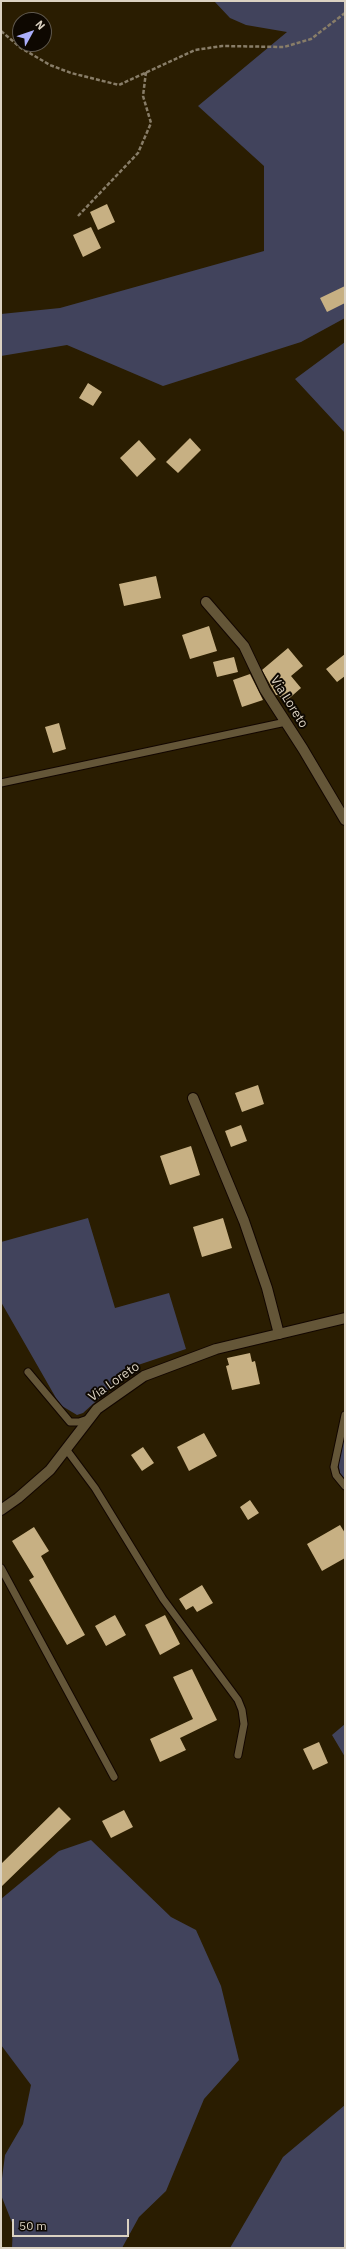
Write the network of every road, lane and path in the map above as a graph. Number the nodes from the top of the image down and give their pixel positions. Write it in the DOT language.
graph roads {
  1 [pos="345,13"];
  2 [pos="1,31"];
  3 [pos="146,72"];
  4 [pos="78,216"];
  5 [pos="206,602"];
  6 [pos="286,722"];
  7 [pos="1,783"];
  8 [pos="345,820"];
  9 [pos="193,1098"];
  10 [pos="345,1318"];
  11 [pos="279,1334"];
  12 [pos="28,1372"];
  13 [pos="345,1415"];
  14 [pos="88,1418"];
  15 [pos="66,1449"];
  16 [pos="345,1486"];
  17 [pos="1,1510"];
  18 [pos="1,1568"];
  19 [pos="238,1755"];
  20 [pos="114,1777"];
  1 -- 3 [label="path"];
  2 -- 3 [label="path"];
  3 -- 4 [label="path"];
  5 -- 6 [label="street, Via Loreto"];
  6 -- 7 [label="lane"];
  6 -- 8 [label="street, Via Loreto"];
  9 -- 11 [label="street"];
  10 -- 11 [label="street, Via Loreto"];
  11 -- 14 [label="street, Via Loreto"];
  12 -- 14 [label="lane"];
  13 -- 16 [label="lane"];
  14 -- 15 [label="street, Via Loreto"];
  15 -- 17 [label="street, Via Loreto"];
  15 -- 19 [label="lane"];
  18 -- 20 [label="lane"];
}
